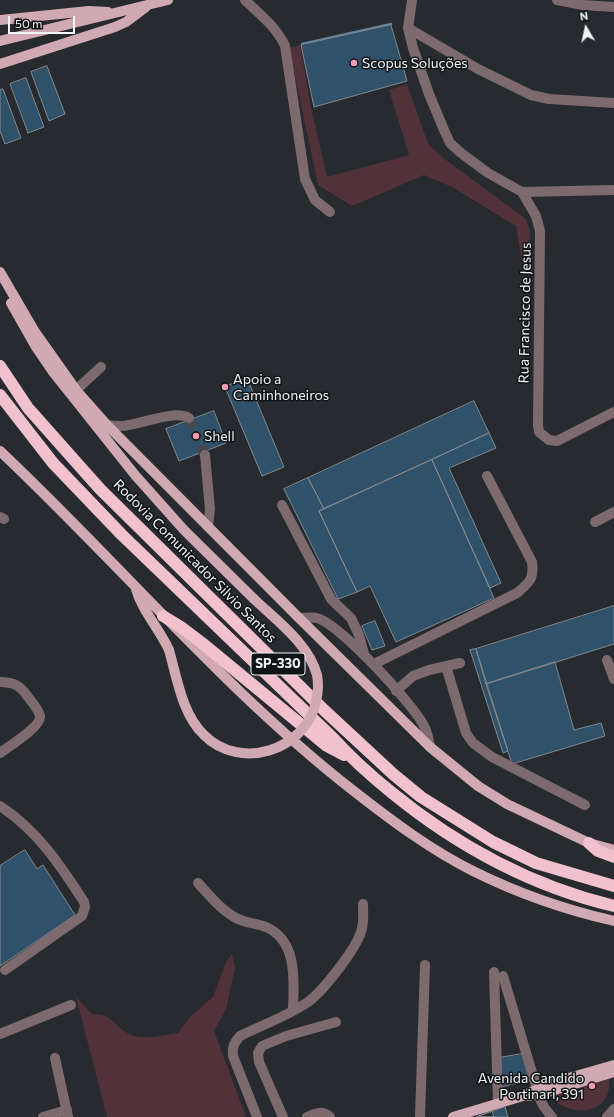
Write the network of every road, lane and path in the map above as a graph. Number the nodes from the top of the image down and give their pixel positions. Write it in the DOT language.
graph roads {
  1 [pos="168,0"];
  2 [pos="245,0"];
  3 [pos="412,0"];
  4 [pos="557,0"];
  5 [pos="144,3"];
  6 [pos="614,7"];
  7 [pos="101,13"];
  8 [pos="0,20"];
  9 [pos="408,28"];
  10 [pos="103,30"];
  11 [pos="0,41"];
  12 [pos="0,64"];
  13 [pos="614,103"];
  14 [pos="614,190"];
  15 [pos="522,192"];
  16 [pos="330,212"];
  17 [pos="1,273"];
  18 [pos="0,366"];
  19 [pos="101,367"];
  20 [pos="76,390"];
  21 [pos="0,395"];
  22 [pos="614,412"];
  23 [pos="189,418"];
  24 [pos="107,426"];
  25 [pos="1,451"];
  26 [pos="205,455"];
  27 [pos="487,476"];
  28 [pos="282,505"];
  29 [pos="614,512"];
  30 [pos="595,522"];
  31 [pos="208,527"];
  32 [pos="136,587"];
  33 [pos="163,616"];
  34 [pos="299,618"];
  35 [pos="364,655"];
  36 [pos="607,660"];
  37 [pos="460,663"];
  38 [pos="374,664"];
  39 [pos="446,666"];
  40 [pos="614,679"];
  41 [pos="0,682"];
  42 [pos="396,691"];
  43 [pos="310,717"];
  44 [pos="430,747"];
  45 [pos="0,753"];
  46 [pos="351,758"];
  47 [pos="585,805"];
  48 [pos="0,806"];
  49 [pos="589,843"];
  50 [pos="614,850"];
  51 [pos="614,857"];
  52 [pos="198,884"];
  53 [pos="614,886"];
  54 [pos="363,904"];
  55 [pos="614,906"];
  56 [pos="614,921"];
  57 [pos="425,965"];
  58 [pos="5,970"];
  59 [pos="494,972"];
  60 [pos="504,976"];
  61 [pos="71,1005"];
  62 [pos="294,1010"];
  63 [pos="336,1022"];
  64 [pos="0,1034"];
  65 [pos="55,1058"];
  66 [pos="614,1066"];
  67 [pos="614,1072"];
  68 [pos="538,1091"];
  69 [pos="498,1103"];
  70 [pos="614,1109"];
  71 [pos="67,1113"];
  72 [pos="43,1117"];
  73 [pos="256,1117"];
  74 [pos="283,1117"];
  75 [pos="307,1117"];
  76 [pos="330,1117"];
  77 [pos="420,1117"];
  78 [pos="453,1117"];
  79 [pos="552,1117"];
  80 [pos="607,1117"];
  1 -- 5 [label="main road"];
  2 -- 16 [label="street"];
  3 -- 9 [label="street"];
  4 -- 6 [label="street"];
  5 -- 7 [label="main road"];
  5 -- 10 [label="main road"];
  7 -- 8 [label="main road"];
  7 -- 10 [label="main road"];
  7 -- 11 [label="main road"];
  9 -- 13 [label="street"];
  9 -- 15 [label="street"];
  10 -- 12 [label="main road"];
  14 -- 15 [label="street"];
  15 -- 22 [label="street, Rua Francisco de Jesus"];
  17 -- 20 [label="main road"];
  17 -- 43 [label="main road, bridge"];
  18 -- 53 [label="highway, Rodovia Comunicador Silvio Santos / SP-330"];
  19 -- 20 [label="street"];
  20 -- 24 [label="main road"];
  21 -- 43 [label="highway, SP-330"];
  23 -- 24 [label="street"];
  24 -- 31 [label="main road"];
  25 -- 32 [label="main road"];
  26 -- 31 [label="street"];
  27 -- 38 [label="street"];
  28 -- 35 [label="street"];
  29 -- 30 [label="street"];
  31 -- 34 [label="main road"];
  32 -- 33 [label="main road"];
  32 -- 43 [label="main road, bridge"];
  33 -- 46 [label="highway"];
  33 -- 56 [label="main road"];
  34 -- 35 [label="street"];
  34 -- 44 [label="main road"];
  35 -- 38 [label="street"];
  36 -- 40 [label="street"];
  37 -- 39 [label="street"];
  38 -- 42 [label="street"];
  39 -- 42 [label="street"];
  39 -- 47 [label="street"];
  41 -- 45 [label="street"];
  42 -- 44 [label="street"];
  43 -- 46 [label="highway, SP-330"];
  44 -- 49 [label="main road"];
  46 -- 55 [label="highway, SP-330"];
  48 -- 58 [label="street"];
  49 -- 50 [label="main road"];
  49 -- 51 [label="highway"];
  52 -- 62 [label="street"];
  54 -- 62 [label="street"];
  57 -- 77 [label="street"];
  59 -- 69 [label="street"];
  60 -- 68 [label="street"];
  61 -- 64 [label="street"];
  62 -- 73 [label="street"];
  63 -- 74 [label="street"];
  65 -- 71 [label="street"];
  66 -- 68 [label="main road"];
  67 -- 68 [label="main road"];
  68 -- 69 [label="main road"];
  68 -- 79 [label="street"];
  69 -- 78 [label="main road"];
  70 -- 80 [label="street"];
  71 -- 72 [label="street"];
  75 -- 76 [label="street"];
}
